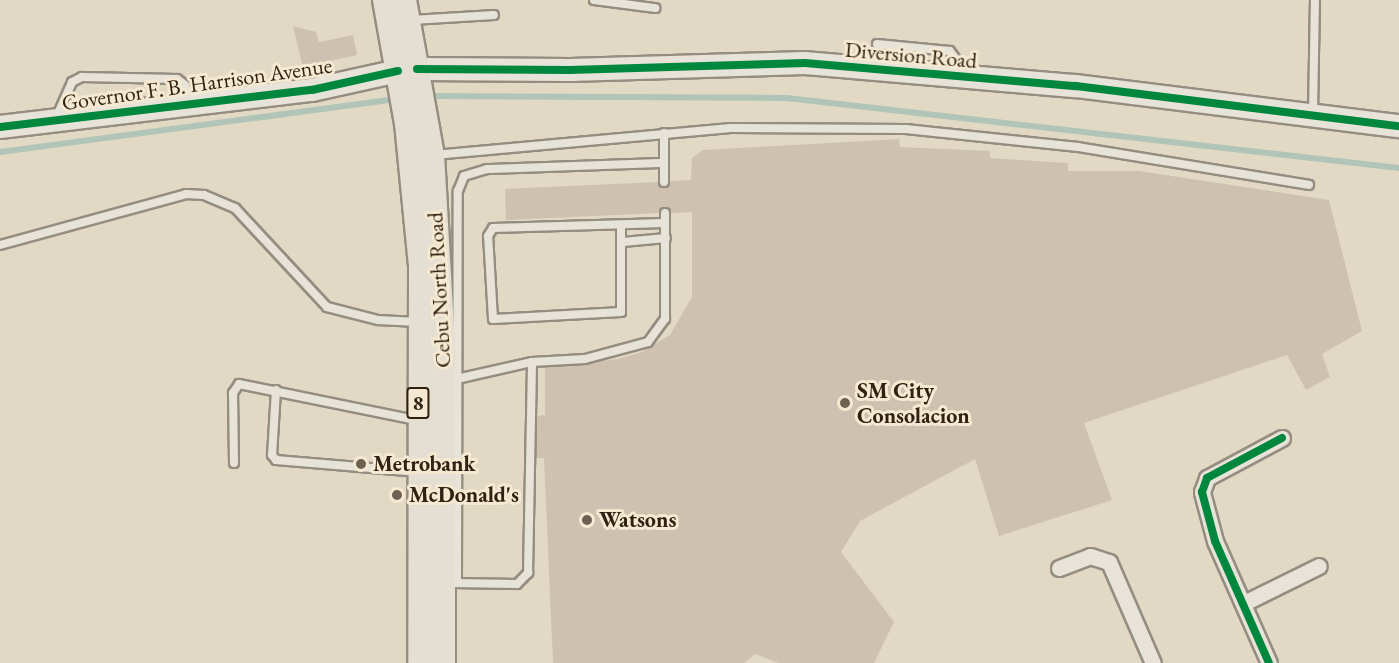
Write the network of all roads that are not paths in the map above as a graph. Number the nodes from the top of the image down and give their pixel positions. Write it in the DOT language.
graph roads {
  1 [pos="385,0"];
  2 [pos="594,0"];
  3 [pos="1315,0"];
  4 [pos="655,8"];
  5 [pos="406,10"];
  6 [pos="494,15"];
  7 [pos="877,44"];
  8 [pos="409,76"];
  9 [pos="969,78"];
  10 [pos="190,103"];
  11 [pos="1312,115"];
  12 [pos="55,121"];
  13 [pos="417,121"];
  14 [pos="1399,126"];
  15 [pos="0,127"];
  16 [pos="664,133"];
  17 [pos="432,155"];
  18 [pos="663,163"];
  19 [pos="664,182"];
  20 [pos="1309,185"];
  21 [pos="665,213"];
  22 [pos="665,223"];
  23 [pos="621,225"];
  24 [pos="666,238"];
  25 [pos="623,242"];
  26 [pos="0,245"];
  27 [pos="419,322"];
  28 [pos="532,362"];
  29 [pos="461,378"];
  30 [pos="276,390"];
  31 [pos="418,420"];
  32 [pos="1282,438"];
  33 [pos="234,463"];
  34 [pos="419,472"];
  35 [pos="1319,566"];
  36 [pos="1059,568"];
  37 [pos="419,583"];
  38 [pos="450,583"];
  39 [pos="1245,602"];
  40 [pos="420,663"];
  41 [pos="443,663"];
  42 [pos="1153,663"];
  43 [pos="1269,663"];
  1 -- 8 [label="main road, Cebu North Road / 8"];
  2 -- 4 [label="lane"];
  3 -- 11 [label="lane"];
  5 -- 6 [label="lane"];
  5 -- 8 [label="main road, Cebu North Road / 8"];
  7 -- 9 [label="lane"];
  8 -- 9 [label="street, Diversion Road"];
  8 -- 10 [label="street, Governor F. B. Harrison Avenue"];
  8 -- 13 [label="main road, Cebu North Road / 8"];
  9 -- 11 [label="street, Diversion Road"];
  10 -- 12 [label="street, Governor F. B. Harrison Avenue"];
  10 -- 12 [label="lane"];
  11 -- 14 [label="street, Diversion Road"];
  12 -- 15 [label="street, Governor F. B. Harrison Avenue"];
  13 -- 17 [label="main road, Cebu North Road / 8"];
  13 -- 27 [label="main road, Cebu North Road / 8"];
  16 -- 17 [label="lane"];
  16 -- 18 [label="lane"];
  16 -- 20 [label="lane"];
  17 -- 38 [label="main road, Cebu North Road / 8"];
  18 -- 19 [label="lane"];
  18 -- 29 [label="lane"];
  21 -- 22 [label="lane"];
  22 -- 23 [label="lane"];
  22 -- 24 [label="lane"];
  23 -- 25 [label="lane"];
  23 -- 25 [label="lane"];
  24 -- 25 [label="lane"];
  24 -- 28 [label="lane"];
  26 -- 27 [label="lane"];
  27 -- 31 [label="main road, Cebu North Road / 8"];
  28 -- 29 [label="lane"];
  28 -- 38 [label="lane"];
  29 -- 38 [label="lane"];
  30 -- 31 [label="lane"];
  30 -- 33 [label="lane"];
  30 -- 34 [label="lane"];
  31 -- 34 [label="main road, Cebu North Road / 8"];
  32 -- 39 [label="street"];
  34 -- 37 [label="main road, Cebu North Road / 8"];
  35 -- 39 [label="street"];
  36 -- 42 [label="street"];
  37 -- 38 [label="main road"];
  37 -- 40 [label="main road, Cebu North Road / 8"];
  38 -- 41 [label="main road, Cebu North Road / 8"];
  39 -- 43 [label="street"];
}
